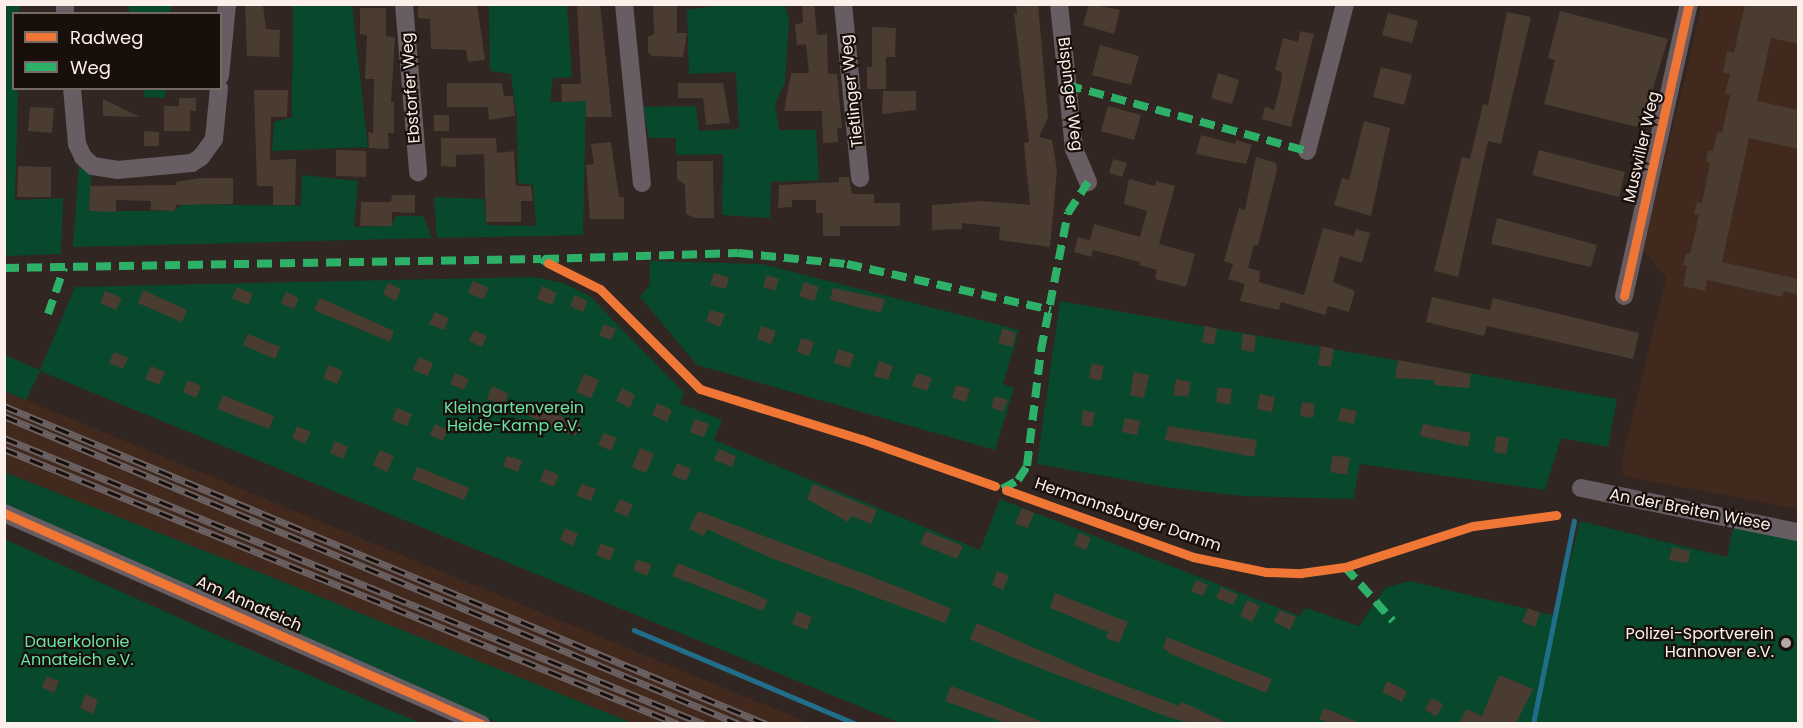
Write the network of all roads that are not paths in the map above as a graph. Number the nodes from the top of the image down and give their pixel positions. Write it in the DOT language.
graph roads {
  1 [pos="227,4"];
  2 [pos="404,4"];
  3 [pos="624,4"];
  4 [pos="843,4"];
  5 [pos="1059,4"];
  6 [pos="1345,4"];
  7 [pos="1689,4"];
  8 [pos="222,55"];
  9 [pos="72,90"];
  10 [pos="219,90"];
  11 [pos="1307,151"];
  12 [pos="418,172"];
  13 [pos="861,178"];
  14 [pos="1088,182"];
  15 [pos="642,183"];
  16 [pos="1624,296"];
  17 [pos="1581,488"];
  18 [pos="4,513"];
  19 [pos="1798,532"];
  20 [pos="480,723"];
  1 -- 8 [label="street"];
  2 -- 12 [label="street, Ebstorfer Weg"];
  3 -- 15 [label="street"];
  4 -- 13 [label="street, Tietlinger Weg"];
  5 -- 14 [label="street, Bispinger Weg"];
  6 -- 11 [label="street"];
  7 -- 16 [label="street, Muswiller Weg"];
  9 -- 10 [label="street"];
  17 -- 19 [label="street, An der Breiten Wiese"];
  18 -- 20 [label="street, Am Annateich"];
}
